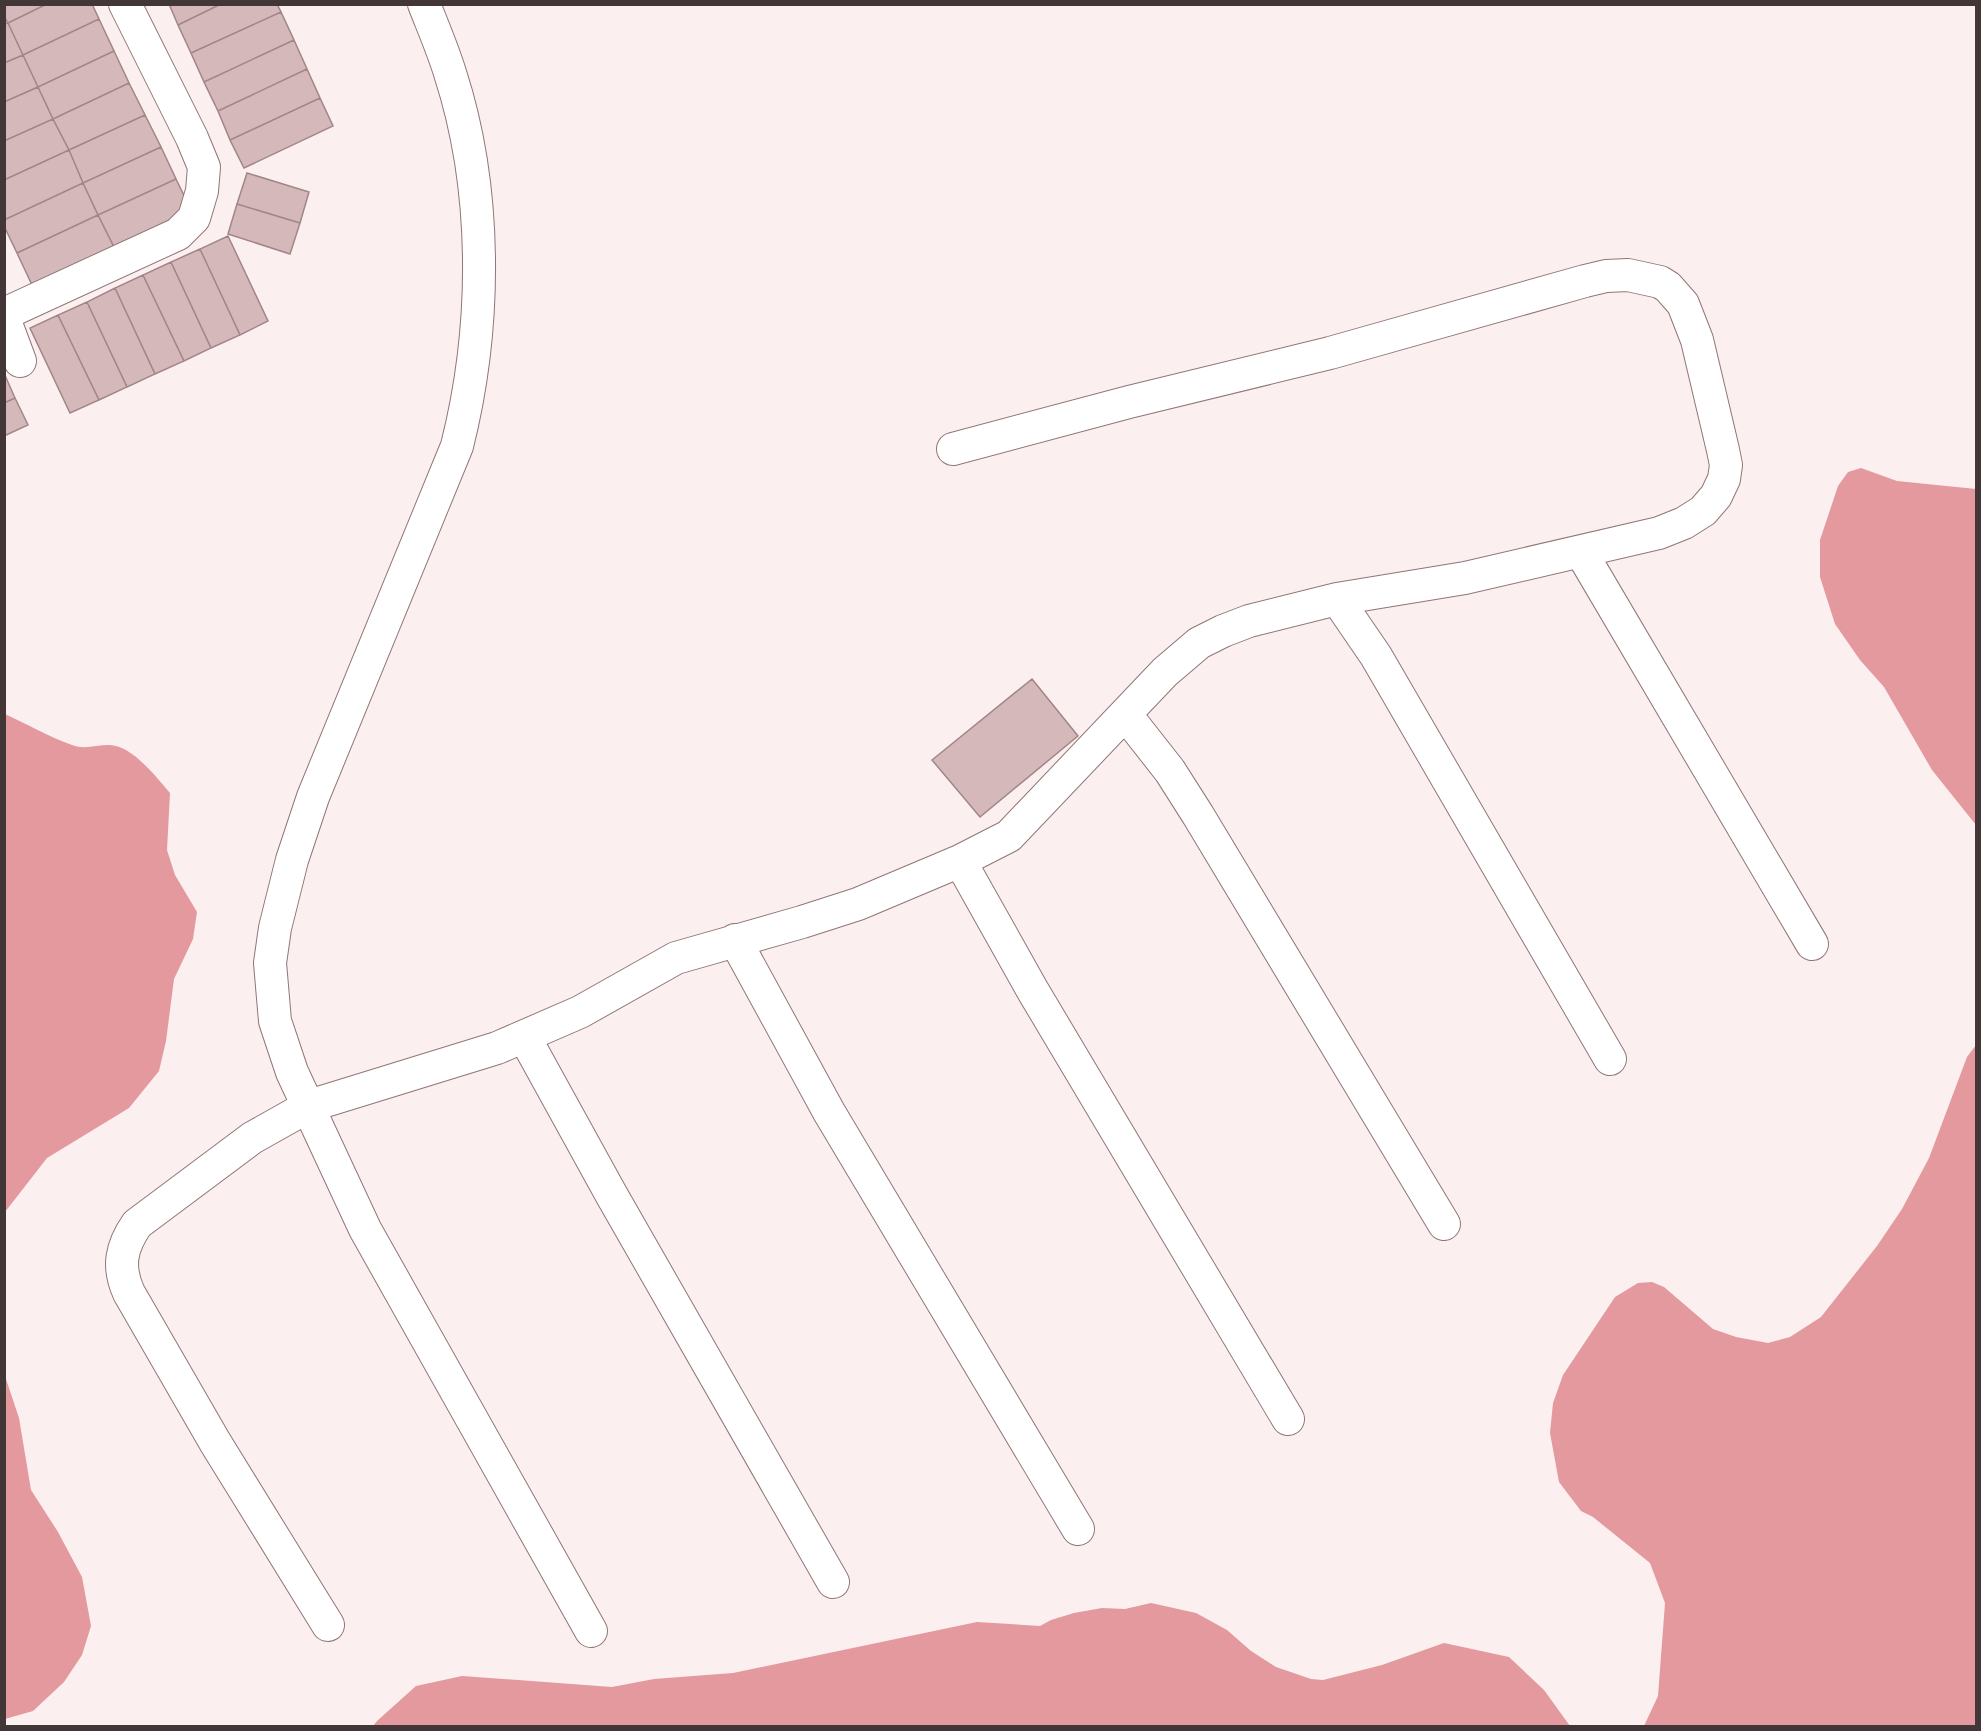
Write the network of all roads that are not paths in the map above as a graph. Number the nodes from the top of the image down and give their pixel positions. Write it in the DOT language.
graph roads {
  1 [pos="125,4"];
  2 [pos="424,4"];
  3 [pos="4,316"];
  4 [pos="20,361"];
  5 [pos="952,449"];
  6 [pos="1581,552"];
  7 [pos="1337,599"];
  8 [pos="1126,715"];
  9 [pos="960,861"];
  10 [pos="735,940"];
  11 [pos="1812,944"];
  12 [pos="525,1038"];
  13 [pos="1610,1059"];
  14 [pos="309,1106"];
  15 [pos="1444,1224"];
  16 [pos="1288,1419"];
  17 [pos="1078,1529"];
  18 [pos="832,1582"];
  19 [pos="328,1625"];
  20 [pos="591,1631"];
  1 -- 3 [label="street"];
  2 -- 14 [label="street"];
  3 -- 4 [label="street"];
  5 -- 6 [label="street"];
  6 -- 7 [label="street"];
  6 -- 11 [label="street"];
  7 -- 8 [label="street"];
  7 -- 13 [label="street"];
  8 -- 9 [label="street"];
  8 -- 15 [label="street"];
  9 -- 10 [label="street"];
  9 -- 16 [label="street"];
  10 -- 12 [label="street"];
  10 -- 17 [label="street"];
  12 -- 14 [label="street"];
  12 -- 18 [label="street"];
  14 -- 19 [label="street"];
  14 -- 20 [label="street"];
}
